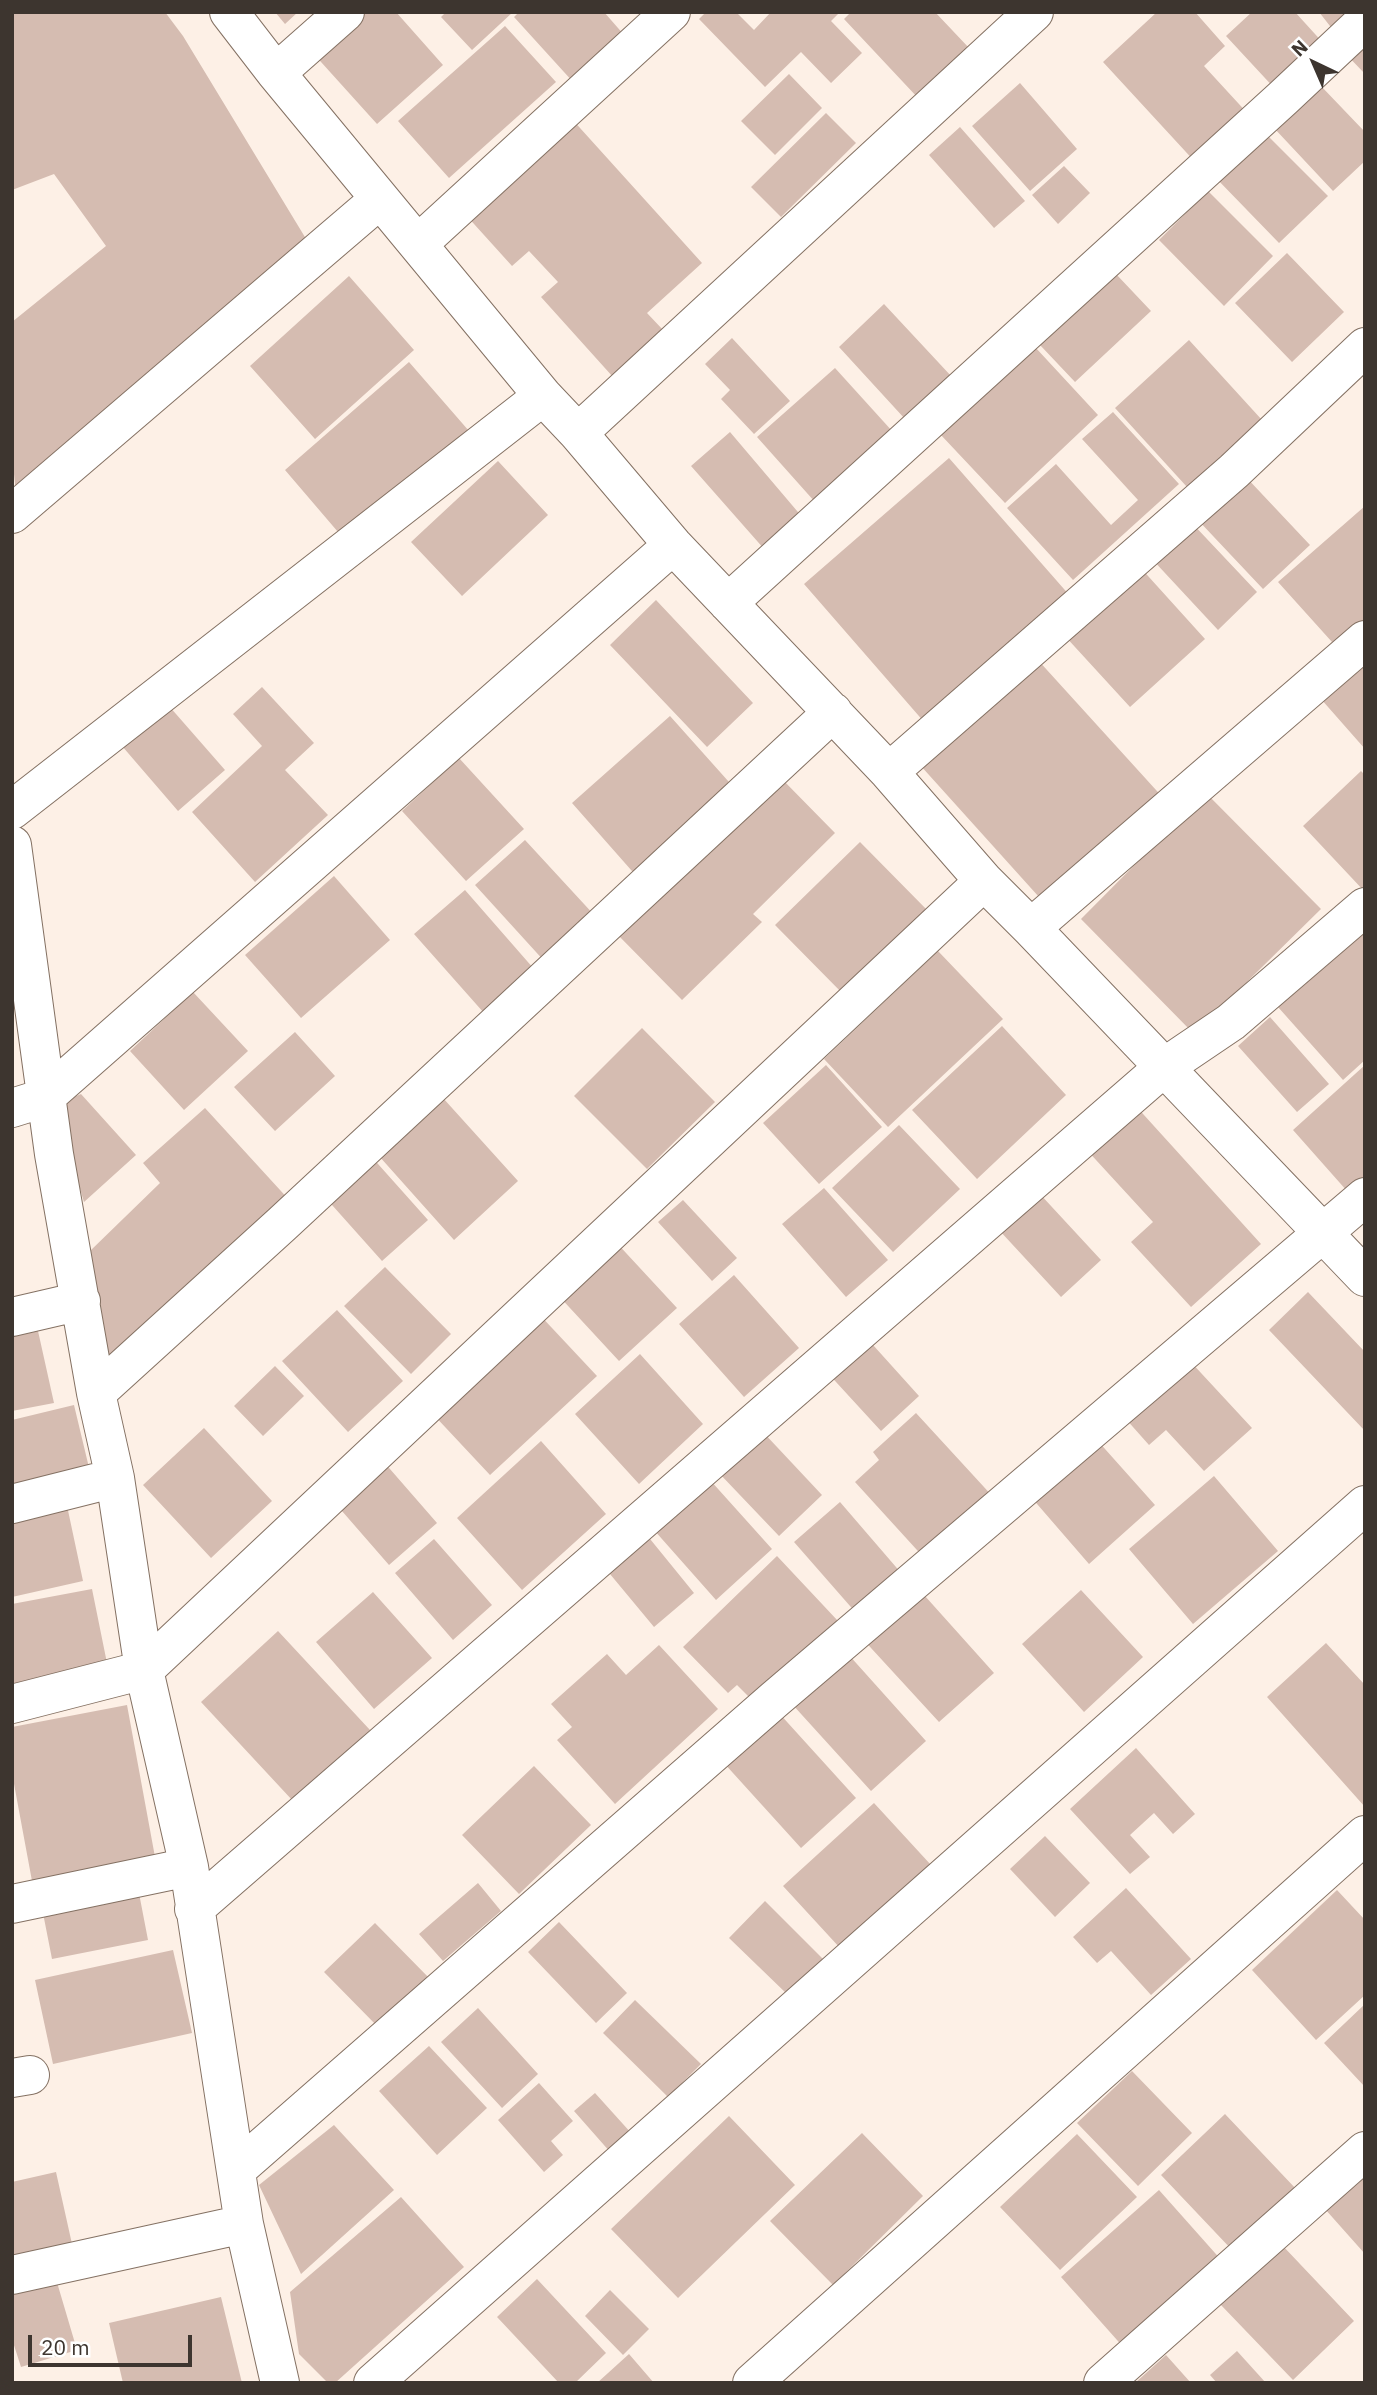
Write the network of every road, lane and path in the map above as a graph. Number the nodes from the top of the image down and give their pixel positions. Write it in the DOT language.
graph roads {
  1 [pos="229,12"];
  2 [pos="345,12"];
  3 [pos="671,12"];
  4 [pos="1034,12"];
  5 [pos="1365,21"];
  6 [pos="276,73"];
  7 [pos="380,199"];
  8 [pos="418,244"];
  9 [pos="1365,347"];
  10 [pos="543,396"];
  11 [pos="578,433"];
  12 [pos="12,514"];
  13 [pos="673,545"];
  14 [pos="728,603"];
  15 [pos="1365,640"];
  16 [pos="833,712"];
  17 [pos="889,772"];
  18 [pos="12,810"];
  19 [pos="12,845"];
  20 [pos="984,881"];
  21 [pos="1365,906"];
  22 [pos="1031,928"];
  23 [pos="1163,1068"];
  24 [pos="28,1103"];
  25 [pos="1365,1198"];
  26 [pos="1322,1233"];
  27 [pos="1365,1277"];
  28 [pos="81,1301"];
  29 [pos="12,1317"];
  30 [pos="96,1393"];
  31 [pos="115,1478"];
  32 [pos="12,1504"];
  33 [pos="1365,1505"];
  34 [pos="144,1670"];
  35 [pos="12,1704"];
  36 [pos="1365,1835"];
  37 [pos="189,1867"];
  38 [pos="12,1904"];
  39 [pos="194,1909"];
  40 [pos="1365,2151"];
  41 [pos="236,2170"];
  42 [pos="244,2224"];
  43 [pos="12,2275"];
  44 [pos="280,2383"];
  45 [pos="373,2383"];
  46 [pos="752,2383"];
  47 [pos="1103,2383"];
  1 -- 6 [label="street"];
  2 -- 6 [label="street"];
  3 -- 8 [label="street"];
  4 -- 11 [label="street"];
  5 -- 14 [label="street"];
  6 -- 7 [label="street"];
  7 -- 8 [label="street"];
  7 -- 12 [label="street"];
  8 -- 10 [label="street"];
  9 -- 17 [label="street"];
  10 -- 11 [label="street"];
  10 -- 18 [label="street"];
  11 -- 13 [label="street"];
  13 -- 14 [label="street"];
  13 -- 24 [label="street"];
  14 -- 16 [label="street"];
  15 -- 22 [label="street"];
  16 -- 17 [label="street"];
  16 -- 30 [label="street"];
  17 -- 20 [label="street"];
  19 -- 24 [label="street"];
  20 -- 22 [label="street"];
  20 -- 34 [label="street"];
  21 -- 23 [label="street"];
  22 -- 23 [label="street"];
  23 -- 26 [label="street"];
  23 -- 39 [label="street"];
  24 -- 28 [label="street"];
  25 -- 26 [label="street"];
  26 -- 27 [label="street"];
  26 -- 41 [label="street"];
  28 -- 29 [label="street"];
  28 -- 30 [label="street"];
  30 -- 31 [label="street"];
  31 -- 32 [label="street"];
  31 -- 34 [label="street"];
  33 -- 45 [label="street"];
  34 -- 35 [label="street"];
  34 -- 37 [label="street"];
  36 -- 46 [label="street"];
  37 -- 38 [label="street"];
  37 -- 39 [label="street"];
  39 -- 41 [label="street"];
  40 -- 47 [label="street"];
  41 -- 42 [label="street"];
  42 -- 43 [label="street"];
  42 -- 44 [label="street"];
}
